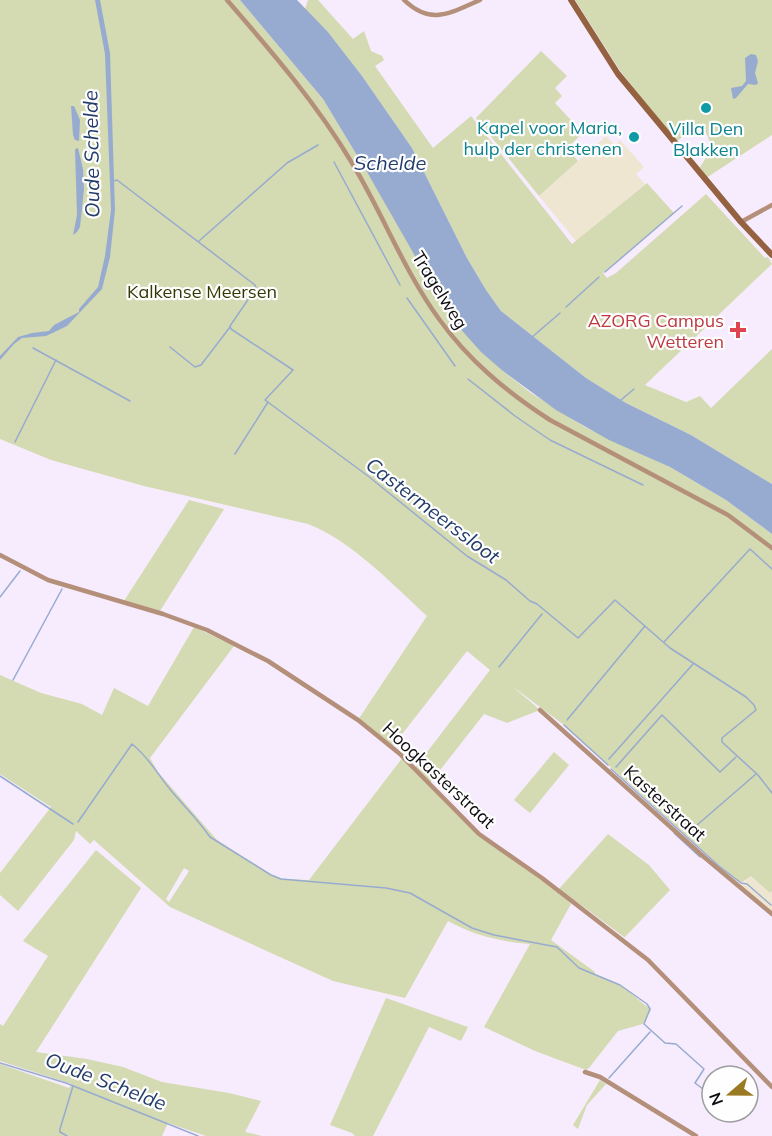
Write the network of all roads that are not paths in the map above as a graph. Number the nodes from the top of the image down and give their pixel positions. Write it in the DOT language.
graph roads {
  1 [pos="227,0"];
  2 [pos="404,0"];
  3 [pos="480,0"];
  4 [pos="571,0"];
  5 [pos="772,206"];
  6 [pos="741,222"];
  7 [pos="772,255"];
  8 [pos="772,548"];
  9 [pos="0,555"];
  10 [pos="540,710"];
  11 [pos="772,914"];
  12 [pos="585,1072"];
  13 [pos="772,1087"];
  14 [pos="696,1136"];
  1 -- 8 [label="street, Tragelweg"];
  2 -- 3 [label="street"];
  4 -- 6 [label="main road"];
  5 -- 6 [label="street"];
  6 -- 7 [label="main road"];
  9 -- 13 [label="street, Hoogkasterstraat"];
  10 -- 11 [label="street, Kasterstraat"];
  12 -- 14 [label="street"];
}
